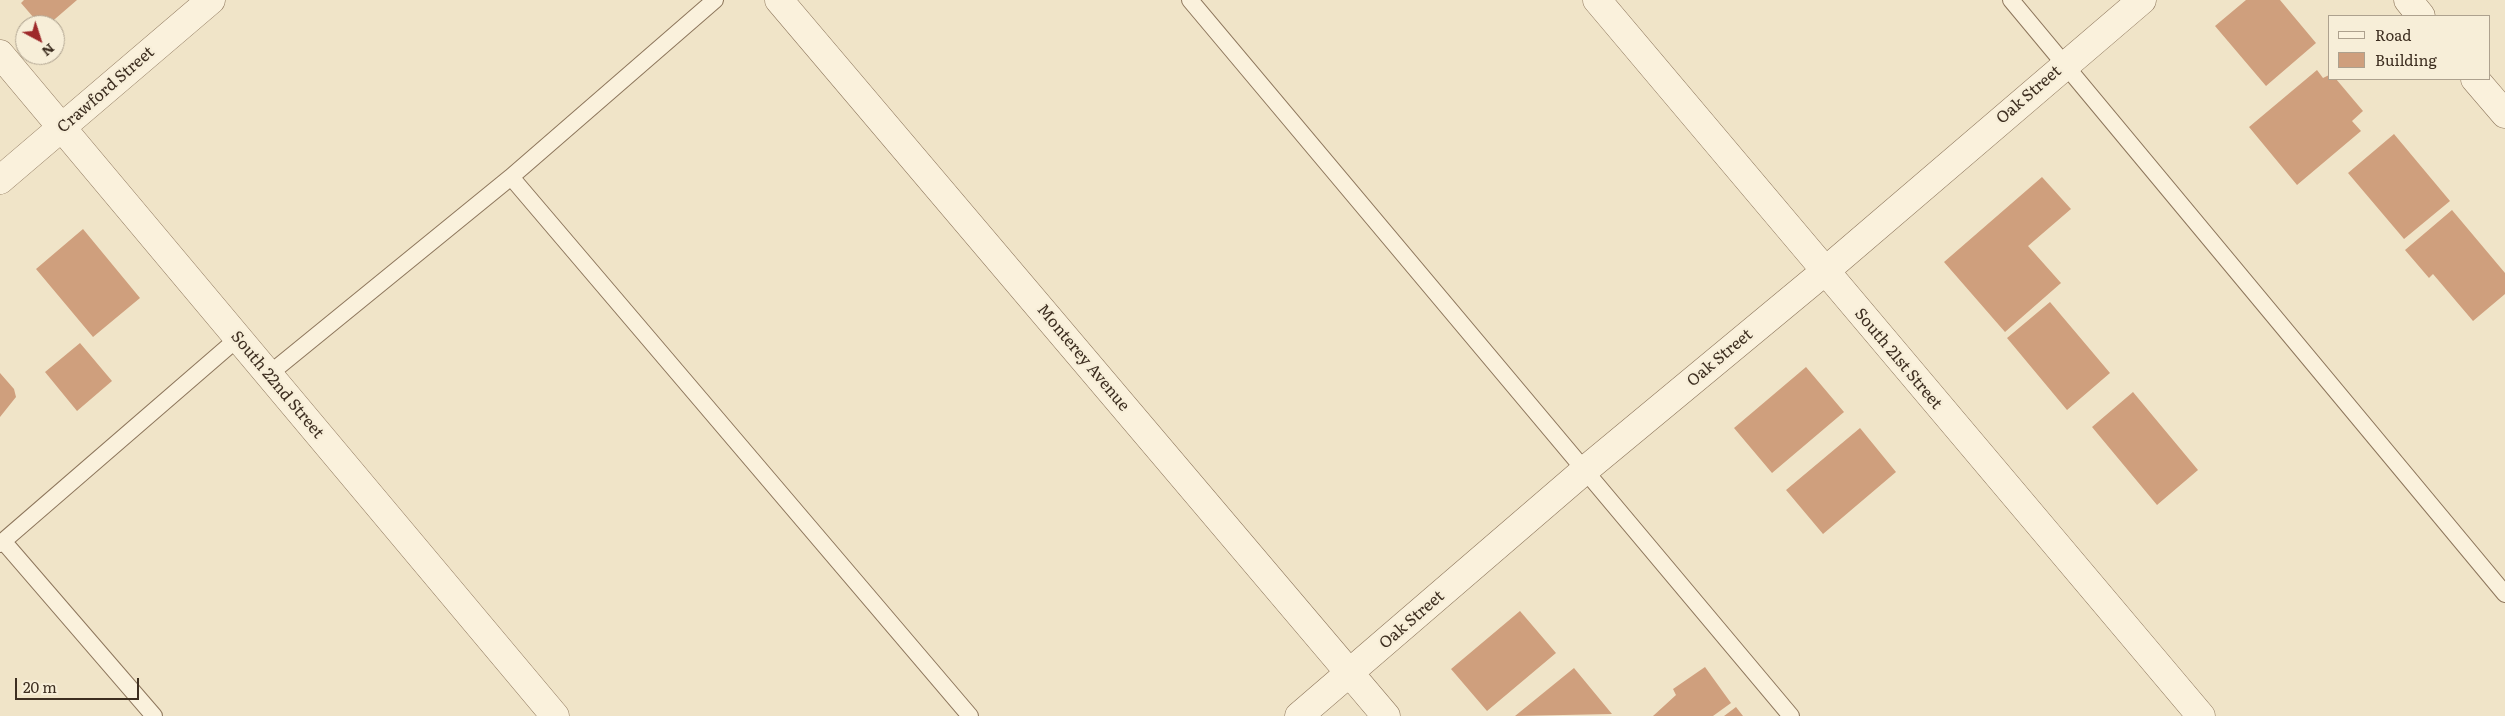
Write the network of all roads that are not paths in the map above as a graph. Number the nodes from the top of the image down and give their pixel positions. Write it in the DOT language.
graph roads {
  1 [pos="211,0"];
  2 [pos="715,0"];
  3 [pos="780,0"];
  4 [pos="1190,0"];
  5 [pos="1597,0"];
  6 [pos="2011,0"];
  7 [pos="2142,0"];
  8 [pos="2408,0"];
  9 [pos="2421,15"];
  10 [pos="0,54"];
  11 [pos="2065,64"];
  12 [pos="2476,80"];
  13 [pos="2505,114"];
  14 [pos="61,128"];
  15 [pos="511,177"];
  16 [pos="0,180"];
  17 [pos="1824,272"];
  18 [pos="238,339"];
  19 [pos="268,375"];
  20 [pos="1585,470"];
  21 [pos="2,542"];
  22 [pos="2505,594"];
  23 [pos="1350,673"];
  24 [pos="154,716"];
  25 [pos="555,716"];
  26 [pos="970,716"];
  27 [pos="1299,716"];
  28 [pos="1386,716"];
  29 [pos="1791,716"];
  30 [pos="2201,716"];
  1 -- 14 [label="street, Crawford Street"];
  2 -- 15 [label="lane"];
  3 -- 23 [label="street, Monterey Avenue"];
  4 -- 20 [label="lane"];
  5 -- 17 [label="street, South 21st Street"];
  6 -- 11 [label="lane"];
  7 -- 11 [label="street, Oak Street"];
  8 -- 9 [label="street"];
  10 -- 14 [label="street, South 22nd Street"];
  11 -- 17 [label="street, Oak Street"];
  11 -- 22 [label="lane"];
  12 -- 13 [label="street"];
  14 -- 16 [label="street, Crawford Street"];
  14 -- 18 [label="street, South 22nd Street"];
  15 -- 19 [label="lane"];
  15 -- 26 [label="lane"];
  17 -- 20 [label="street, Oak Street"];
  17 -- 30 [label="street, South 21st Street"];
  18 -- 19 [label="street, South 22nd Street"];
  18 -- 21 [label="lane"];
  19 -- 25 [label="street, South 22nd Street"];
  20 -- 23 [label="street, Oak Street"];
  20 -- 29 [label="lane"];
  21 -- 24 [label="lane"];
  23 -- 27 [label="street, Oak Street"];
  23 -- 28 [label="street, Monterey Avenue"];
}
